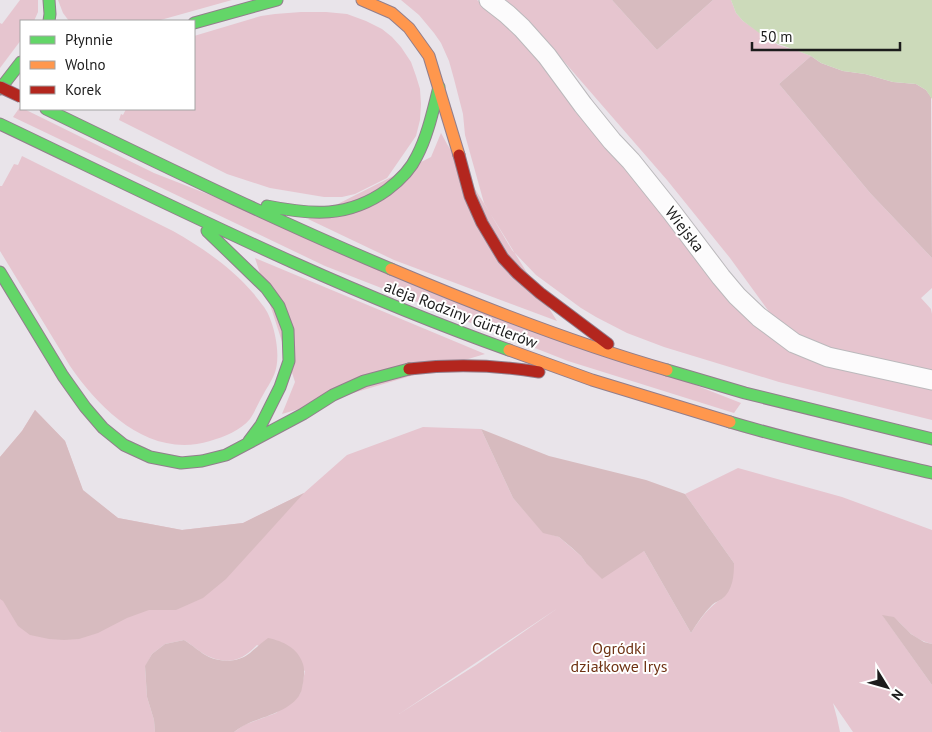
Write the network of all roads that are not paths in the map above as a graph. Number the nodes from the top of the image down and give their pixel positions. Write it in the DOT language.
graph roads {
  1 [pos="49,0"];
  2 [pos="277,0"];
  3 [pos="362,0"];
  4 [pos="489,0"];
  5 [pos="49,20"];
  6 [pos="195,23"];
  7 [pos="20,63"];
  8 [pos="439,86"];
  9 [pos="0,88"];
  10 [pos="20,97"];
  11 [pos="48,110"];
  12 [pos="2,126"];
  13 [pos="235,200"];
  14 [pos="190,215"];
  15 [pos="0,272"];
  16 [pos="629,359"];
  17 [pos="592,380"];
  18 [pos="932,380"];
  19 [pos="932,439"];
  20 [pos="246,444"];
  21 [pos="932,474"];
  1 -- 5 [label="main road"];
  2 -- 6 [label="main road"];
  3 -- 8 [label="main road"];
  4 -- 18 [label="street, Wiejska"];
  7 -- 9 [label="main road"];
  8 -- 13 [label="main road"];
  8 -- 16 [label="main road"];
  9 -- 10 [label="main road, bridge"];
  11 -- 13 [label="main road, aleja Rodziny Gürtlerów"];
  12 -- 14 [label="main road, aleja Rodziny Gürtlerów"];
  13 -- 16 [label="main road, aleja Rodziny Gürtlerów"];
  14 -- 17 [label="main road, aleja Rodziny Gürtlerów"];
  14 -- 20 [label="main road"];
  15 -- 20 [label="main road"];
  16 -- 19 [label="main road, aleja Rodziny Gürtlerów"];
  17 -- 20 [label="main road"];
  17 -- 21 [label="main road, aleja Rodziny Gürtlerów"];
}
